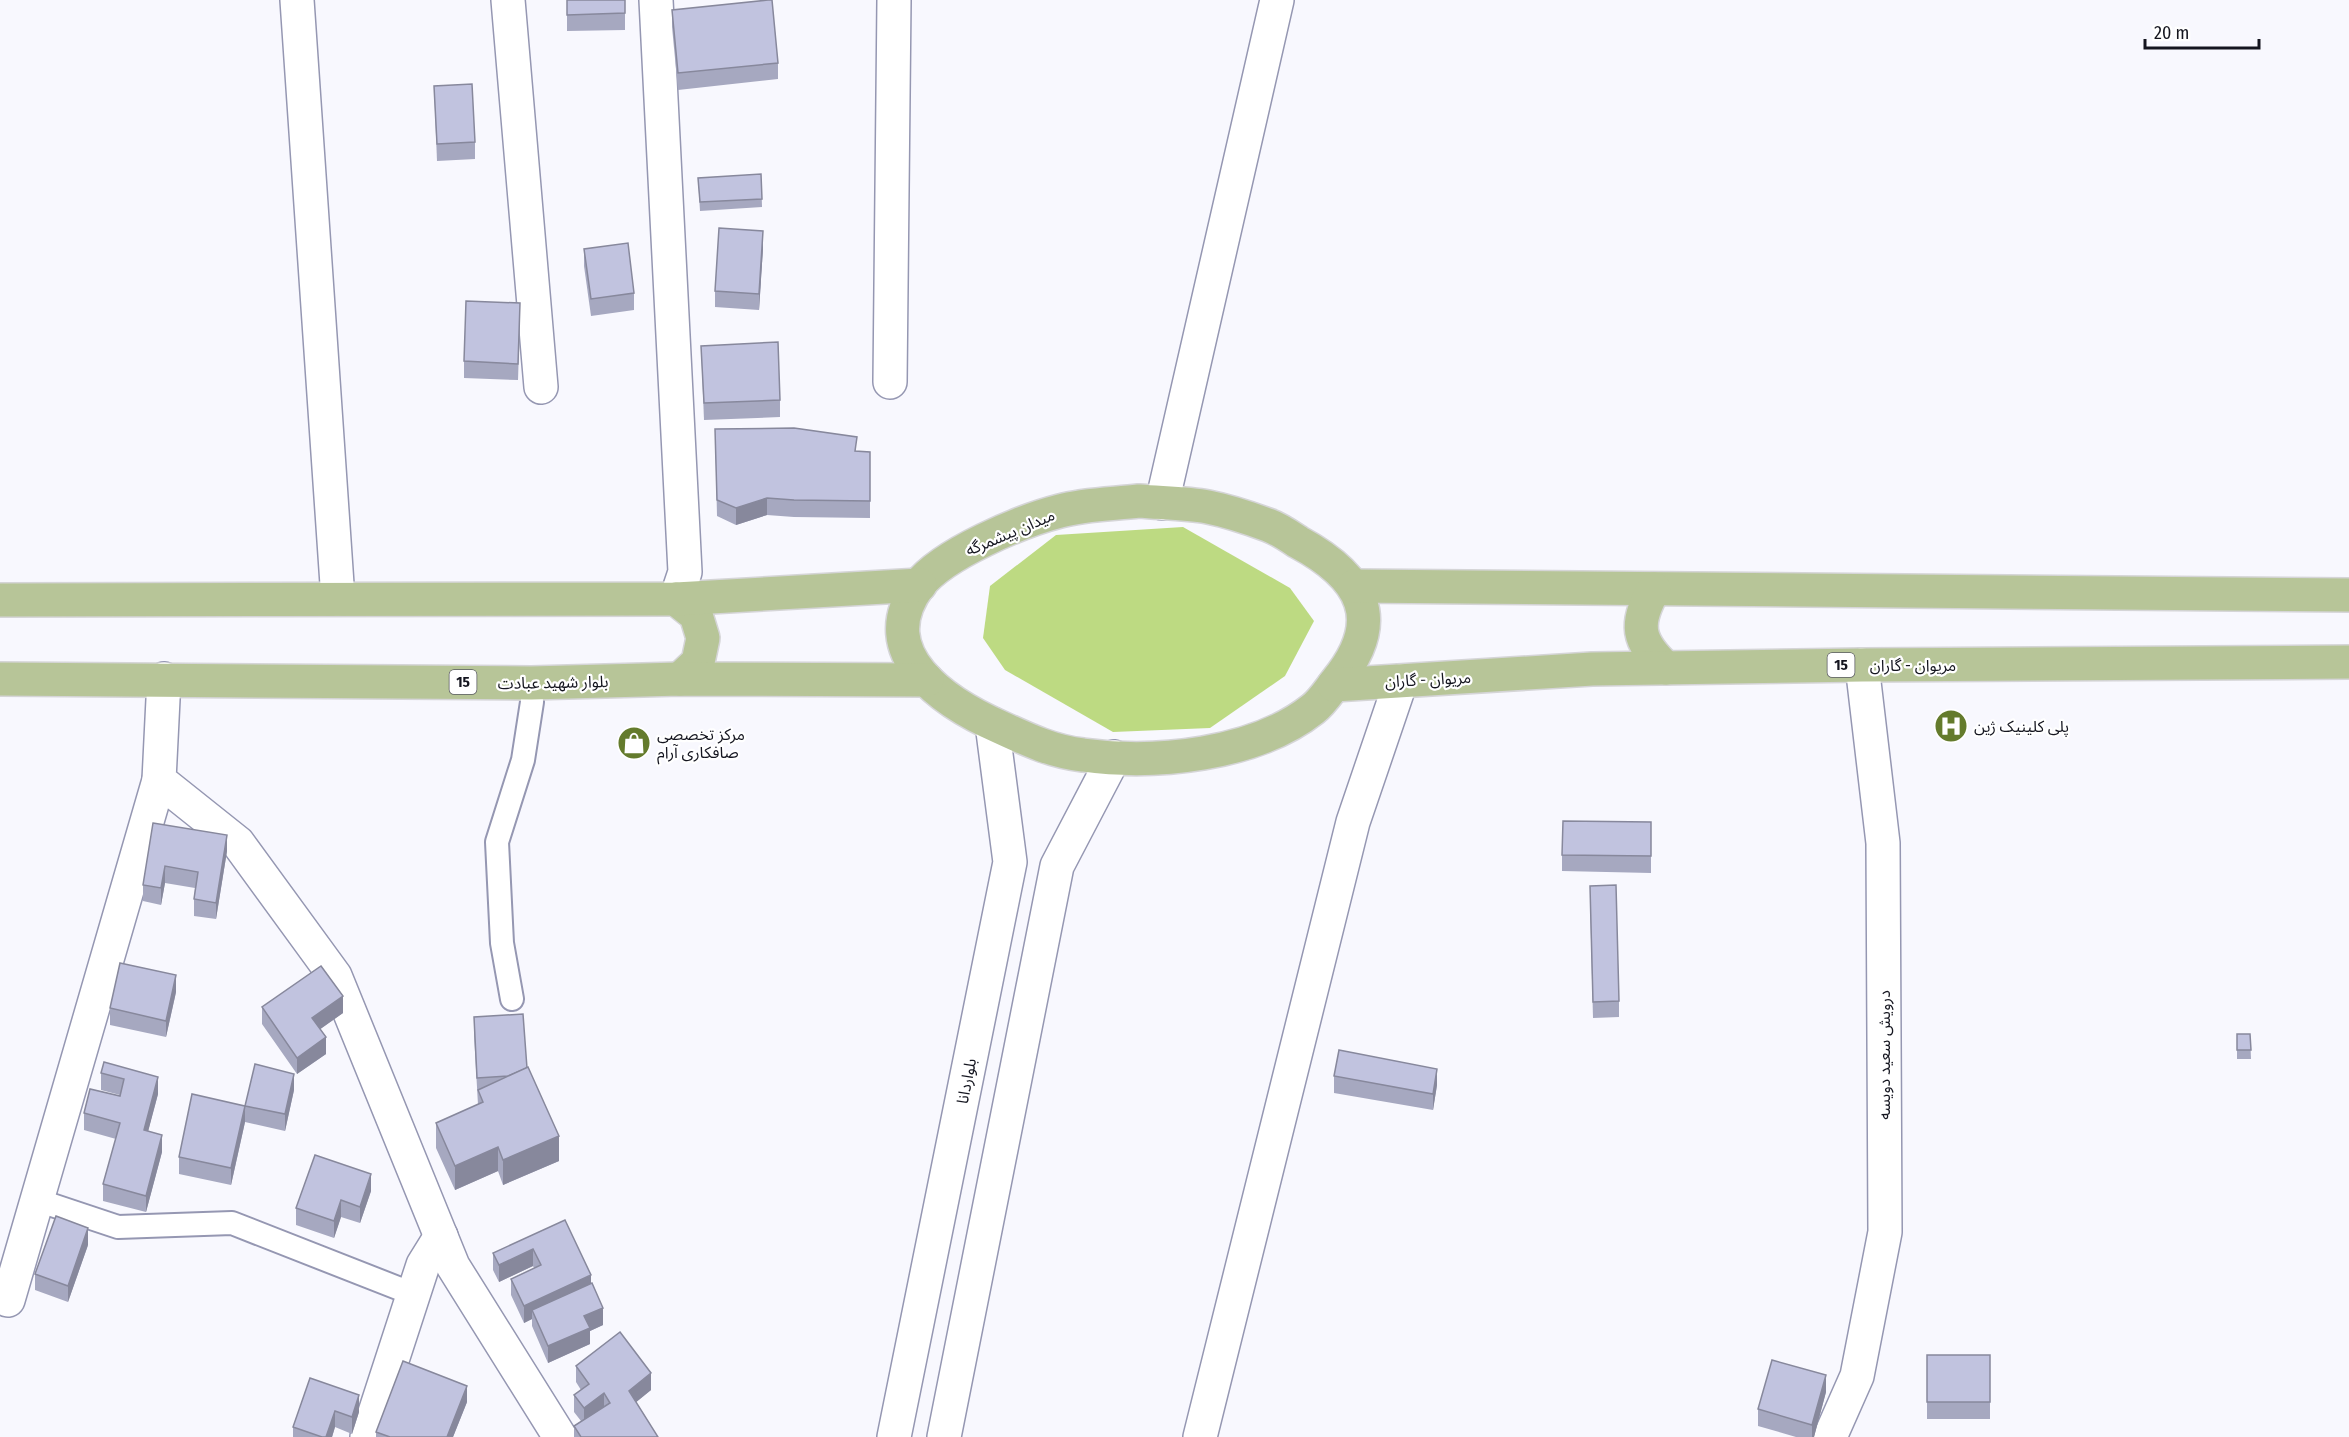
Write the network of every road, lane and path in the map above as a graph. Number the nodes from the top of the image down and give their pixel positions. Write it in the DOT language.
graph roads {
  1 [pos="297,0"];
  2 [pos="508,0"];
  3 [pos="656,0"];
  4 [pos="894,0"];
  5 [pos="1277,0"];
  6 [pos="890,382"];
  7 [pos="542,387"];
  8 [pos="1162,503"];
  9 [pos="920,585"];
  10 [pos="1354,586"];
  11 [pos="1654,589"];
  12 [pos="2349,595"];
  13 [pos="338,598"];
  14 [pos="676,599"];
  15 [pos="0,600"];
  16 [pos="2349,662"];
  17 [pos="1862,665"];
  18 [pos="1666,668"];
  19 [pos="0,679"];
  20 [pos="164,679"];
  21 [pos="680,679"];
  22 [pos="927,680"];
  23 [pos="1401,681"];
  24 [pos="531,683"];
  25 [pos="1334,685"];
  26 [pos="992,724"];
  27 [pos="1114,757"];
  28 [pos="159,780"];
  29 [pos="512,999"];
  30 [pos="37,1200"];
  31 [pos="441,1236"];
  32 [pos="413,1294"];
  33 [pos="4,1306"];
  34 [pos="367,1437"];
  35 [pos="560,1437"];
  36 [pos="894,1437"];
  37 [pos="944,1437"];
  38 [pos="1200,1437"];
  39 [pos="1830,1437"];
  1 -- 13 [label="street"];
  2 -- 7 [label="street"];
  3 -- 14 [label="street"];
  4 -- 6 [label="street"];
  5 -- 8 [label="street"];
  8 -- 9 [label="main road, میدان پیشمرگه"];
  8 -- 10 [label="main road, میدان پیشمرگه"];
  9 -- 14 [label="main road"];
  9 -- 22 [label="main road, میدان پیشمرگه"];
  10 -- 11 [label="main road"];
  10 -- 25 [label="main road, میدان پیشمرگه"];
  11 -- 12 [label="main road"];
  11 -- 18 [label="main road"];
  13 -- 14 [label="main road"];
  13 -- 15 [label="main road"];
  14 -- 21 [label="main road"];
  16 -- 17 [label="main road, مریوان - گاران / 15"];
  17 -- 18 [label="main road, مریوان - گاران / 15"];
  17 -- 39 [label="street, درویش سعید دویسه"];
  18 -- 23 [label="main road, مریوان - گاران / 15"];
  19 -- 20 [label="main road, بلوار شهید عبادت / 15"];
  20 -- 24 [label="main road, بلوار شهید عبادت / 15"];
  20 -- 28 [label="street"];
  21 -- 22 [label="main road, بلوار شهید عبادت / 15"];
  21 -- 24 [label="main road, بلوار شهید عبادت / 15"];
  22 -- 26 [label="main road, میدان پیشمرگه"];
  23 -- 25 [label="main road, مریوان - گاران / 15"];
  23 -- 38 [label="street"];
  24 -- 29 [label="lane"];
  25 -- 27 [label="main road, میدان پیشمرگه"];
  26 -- 27 [label="main road, میدان پیشمرگه"];
  26 -- 36 [label="street, بلواردانا"];
  27 -- 37 [label="street"];
  28 -- 30 [label="street"];
  28 -- 31 [label="street"];
  30 -- 32 [label="lane"];
  30 -- 33 [label="street"];
  31 -- 32 [label="street"];
  31 -- 35 [label="street"];
  32 -- 34 [label="street"];
}
